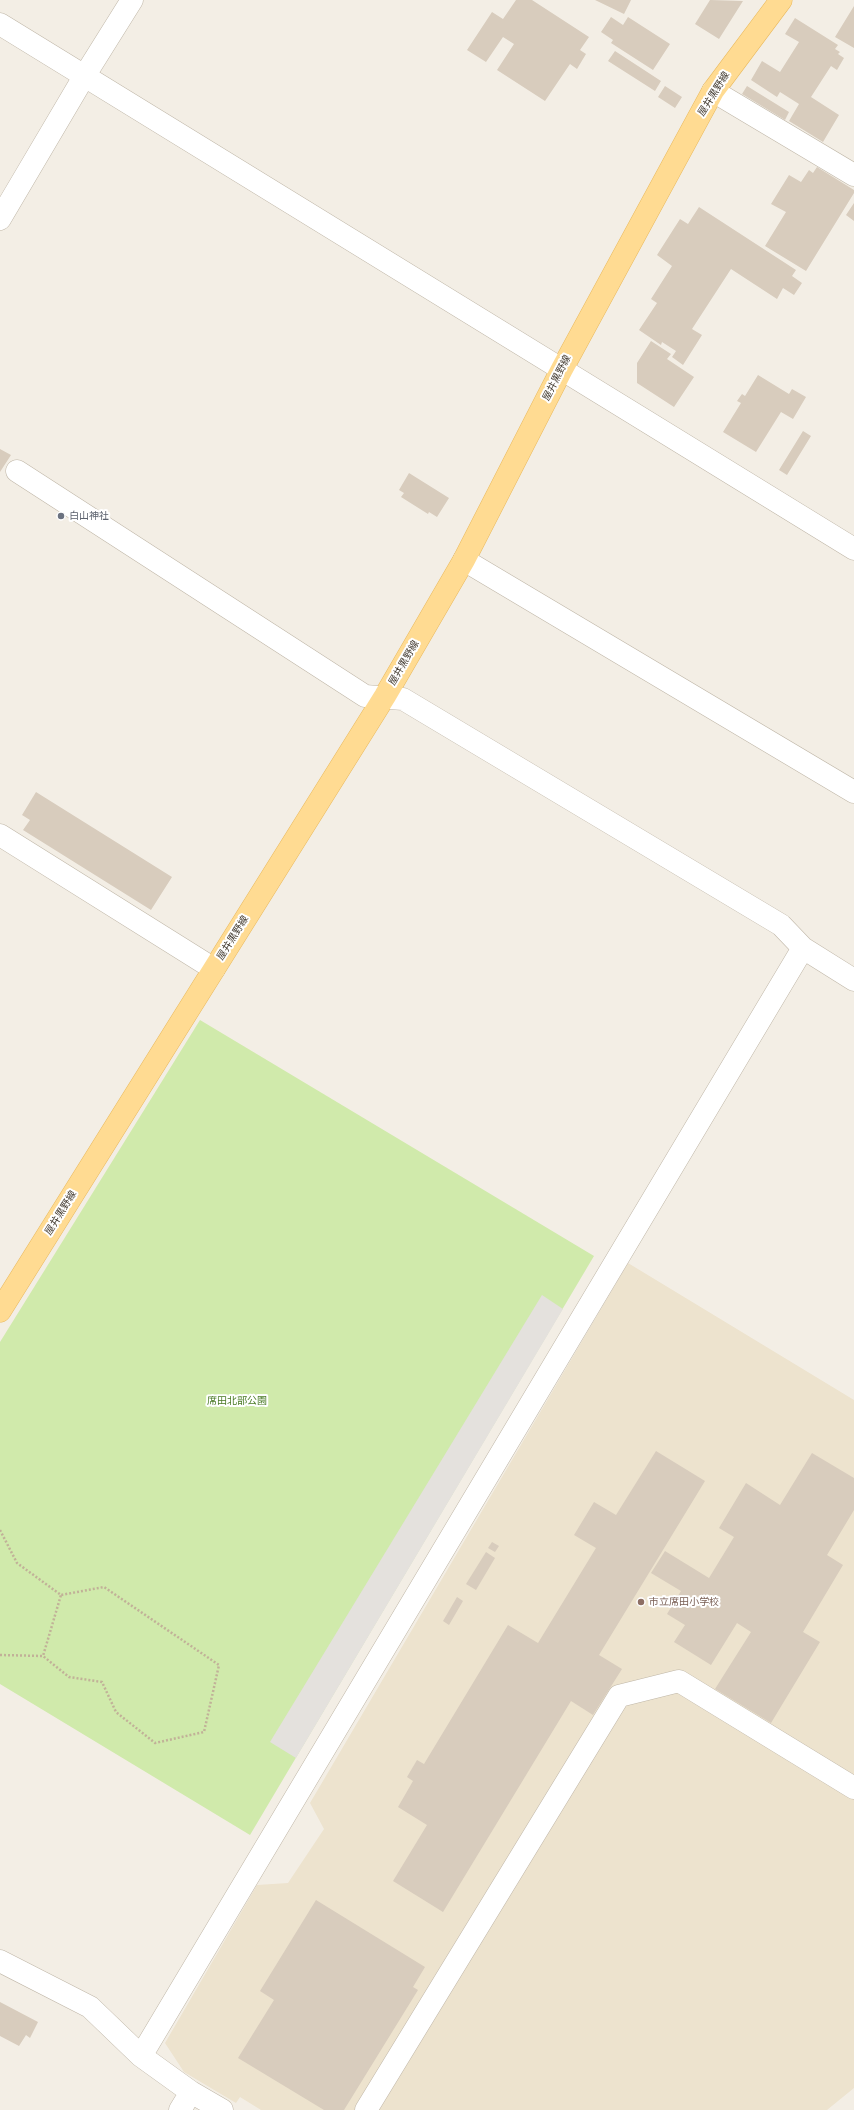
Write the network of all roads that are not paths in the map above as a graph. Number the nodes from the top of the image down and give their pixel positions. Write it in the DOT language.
graph roads {
  1 [pos="132,0"];
  2 [pos="781,0"];
  3 [pos="0,24"];
  4 [pos="85,75"];
  5 [pos="713,91"];
  6 [pos="854,175"];
  7 [pos="0,219"];
  8 [pos="562,368"];
  9 [pos="17,471"];
  10 [pos="854,549"];
  11 [pos="464,560"];
  12 [pos="385,696"];
  13 [pos="854,792"];
  14 [pos="0,835"];
  15 [pos="802,948"];
  16 [pos="214,969"];
  17 [pos="854,980"];
  18 [pos="0,1311"];
  19 [pos="854,1788"];
  20 [pos="0,1961"];
  21 [pos="141,2056"];
  22 [pos="191,2092"];
  23 [pos="180,2110"];
  24 [pos="222,2110"];
  25 [pos="366,2110"];
  1 -- 4 [label="street"];
  2 -- 5 [label="main road, 屋井黒野線"];
  3 -- 4 [label="street"];
  4 -- 7 [label="street"];
  4 -- 8 [label="street"];
  5 -- 6 [label="street"];
  5 -- 8 [label="main road, 屋井黒野線"];
  8 -- 10 [label="street"];
  8 -- 11 [label="main road, 屋井黒野線"];
  9 -- 12 [label="street"];
  11 -- 12 [label="main road, 屋井黒野線"];
  11 -- 13 [label="street"];
  12 -- 15 [label="street"];
  12 -- 16 [label="main road, 屋井黒野線"];
  14 -- 16 [label="street"];
  15 -- 17 [label="street"];
  15 -- 21 [label="street"];
  16 -- 18 [label="main road, 屋井黒野線"];
  19 -- 25 [label="street"];
  20 -- 21 [label="street"];
  21 -- 22 [label="street"];
  22 -- 23 [label="street"];
  22 -- 24 [label="street"];
}
